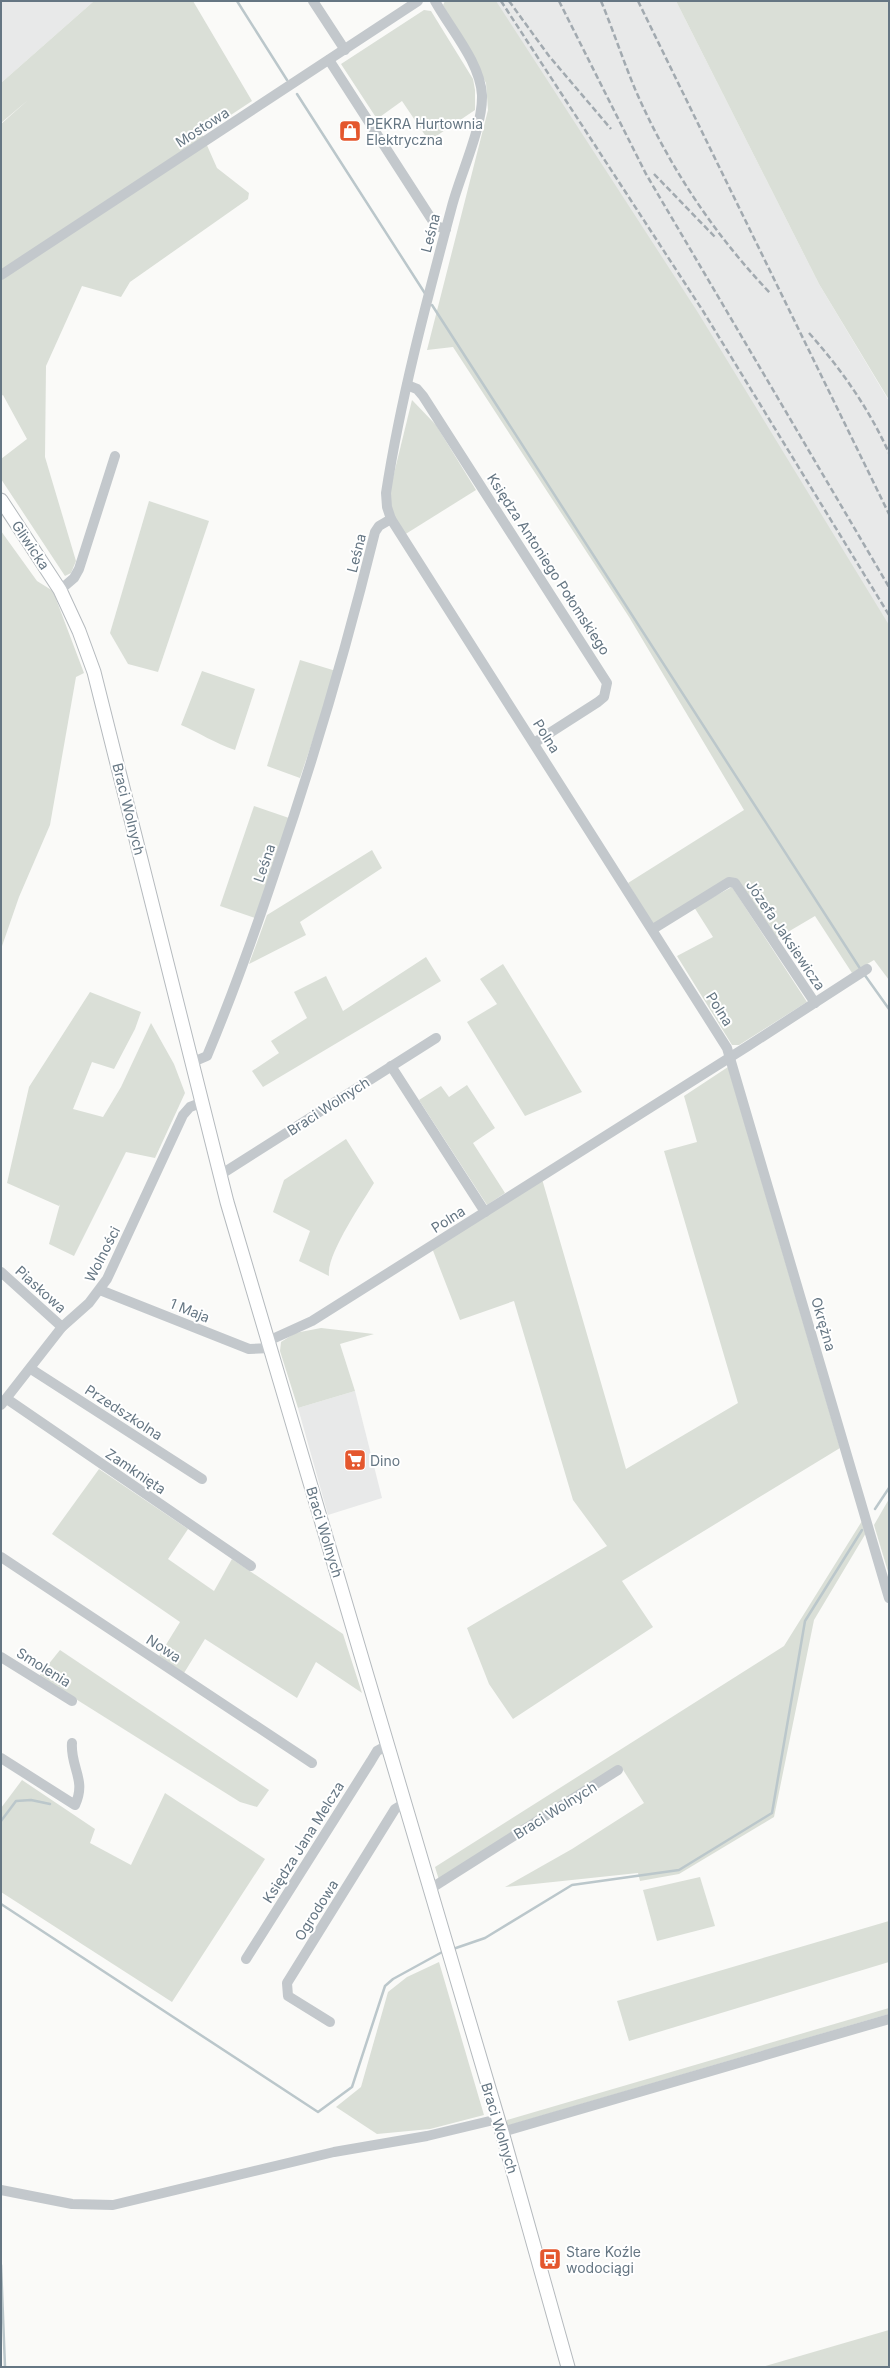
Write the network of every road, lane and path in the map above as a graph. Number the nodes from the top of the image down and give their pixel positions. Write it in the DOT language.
graph roads {
  1 [pos="313,1"];
  2 [pos="418,1"];
  3 [pos="435,1"];
  4 [pos="345,50"];
  5 [pos="329,60"];
  6 [pos="446,229"];
  7 [pos="1,275"];
  8 [pos="407,385"];
  9 [pos="115,456"];
  10 [pos="1,500"];
  11 [pos="391,519"];
  12 [pos="60,590"];
  13 [pos="534,743"];
  14 [pos="653,929"];
  15 [pos="863,971"];
  16 [pos="815,1003"];
  17 [pos="436,1038"];
  18 [pos="731,1057"];
  19 [pos="193,1062"];
  20 [pos="392,1066"];
  21 [pos="203,1102"];
  22 [pos="220,1175"];
  23 [pos="485,1212"];
  24 [pos="1,1272"];
  25 [pos="100,1290"];
  26 [pos="62,1326"];
  27 [pos="269,1344"];
  28 [pos="31,1369"];
  29 [pos="4,1402"];
  30 [pos="202,1479"];
  31 [pos="1,1557"];
  32 [pos="251,1566"];
  33 [pos="889,1598"];
  34 [pos="1,1657"];
  35 [pos="72,1702"];
  36 [pos="72,1743"];
  37 [pos="388,1745"];
  38 [pos="1,1758"];
  39 [pos="312,1763"];
  40 [pos="618,1770"];
  41 [pos="405,1803"];
  42 [pos="430,1889"];
  43 [pos="246,1960"];
  44 [pos="889,2019"];
  45 [pos="330,2022"];
  46 [pos="498,2119"];
  47 [pos="502,2132"];
  48 [pos="1,2190"];
  49 [pos="568,2367"];
  1 -- 4 [label="street"];
  2 -- 4 [label="street, Mostowa"];
  3 -- 6 [label="street, Leśna"];
  4 -- 5 [label="street, Mostowa"];
  5 -- 6 [label="street"];
  5 -- 7 [label="street, Mostowa"];
  6 -- 8 [label="street, Leśna"];
  8 -- 11 [label="street, Leśna"];
  8 -- 13 [label="street, Księdza Antoniego Połomskiego"];
  9 -- 12 [label="street"];
  10 -- 12 [label="main road, Gliwicka"];
  11 -- 13 [label="street, Polna"];
  11 -- 19 [label="street, Leśna"];
  12 -- 19 [label="main road, Braci Wolnych"];
  13 -- 14 [label="street, Polna"];
  14 -- 16 [label="street, Józefa Jaksiewicza"];
  14 -- 18 [label="street, Polna"];
  15 -- 16 [label="street"];
  16 -- 18 [label="street"];
  17 -- 20 [label="street, Braci Wolnych"];
  18 -- 23 [label="street, Polna"];
  18 -- 33 [label="street, Okrężna"];
  19 -- 21 [label="main road, Braci Wolnych"];
  20 -- 22 [label="street, Braci Wolnych"];
  20 -- 23 [label="street"];
  21 -- 22 [label="main road, Braci Wolnych"];
  21 -- 25 [label="street, Wolności"];
  22 -- 27 [label="main road, Braci Wolnych"];
  23 -- 27 [label="street, Polna"];
  24 -- 26 [label="street, Piaskowa"];
  25 -- 26 [label="street, Wolności"];
  25 -- 27 [label="street, 1 Maja"];
  26 -- 28 [label="street, Wolności"];
  27 -- 37 [label="main road, Braci Wolnych"];
  28 -- 29 [label="street, Wolności"];
  28 -- 30 [label="street, Przedszkolna"];
  29 -- 32 [label="street, Zamknięta"];
  31 -- 39 [label="street, Nowa"];
  34 -- 35 [label="street, Smolenia"];
  36 -- 38 [label="street"];
  37 -- 41 [label="main road, Braci Wolnych"];
  37 -- 43 [label="street, Księdza Jana Melcza"];
  40 -- 42 [label="street, Braci Wolnych"];
  41 -- 42 [label="main road, Braci Wolnych"];
  41 -- 45 [label="street, Ogrodowa"];
  42 -- 46 [label="main road, Braci Wolnych"];
  44 -- 47 [label="street"];
  46 -- 47 [label="main road, Braci Wolnych"];
  46 -- 48 [label="street"];
  47 -- 49 [label="main road, Braci Wolnych"];
}
